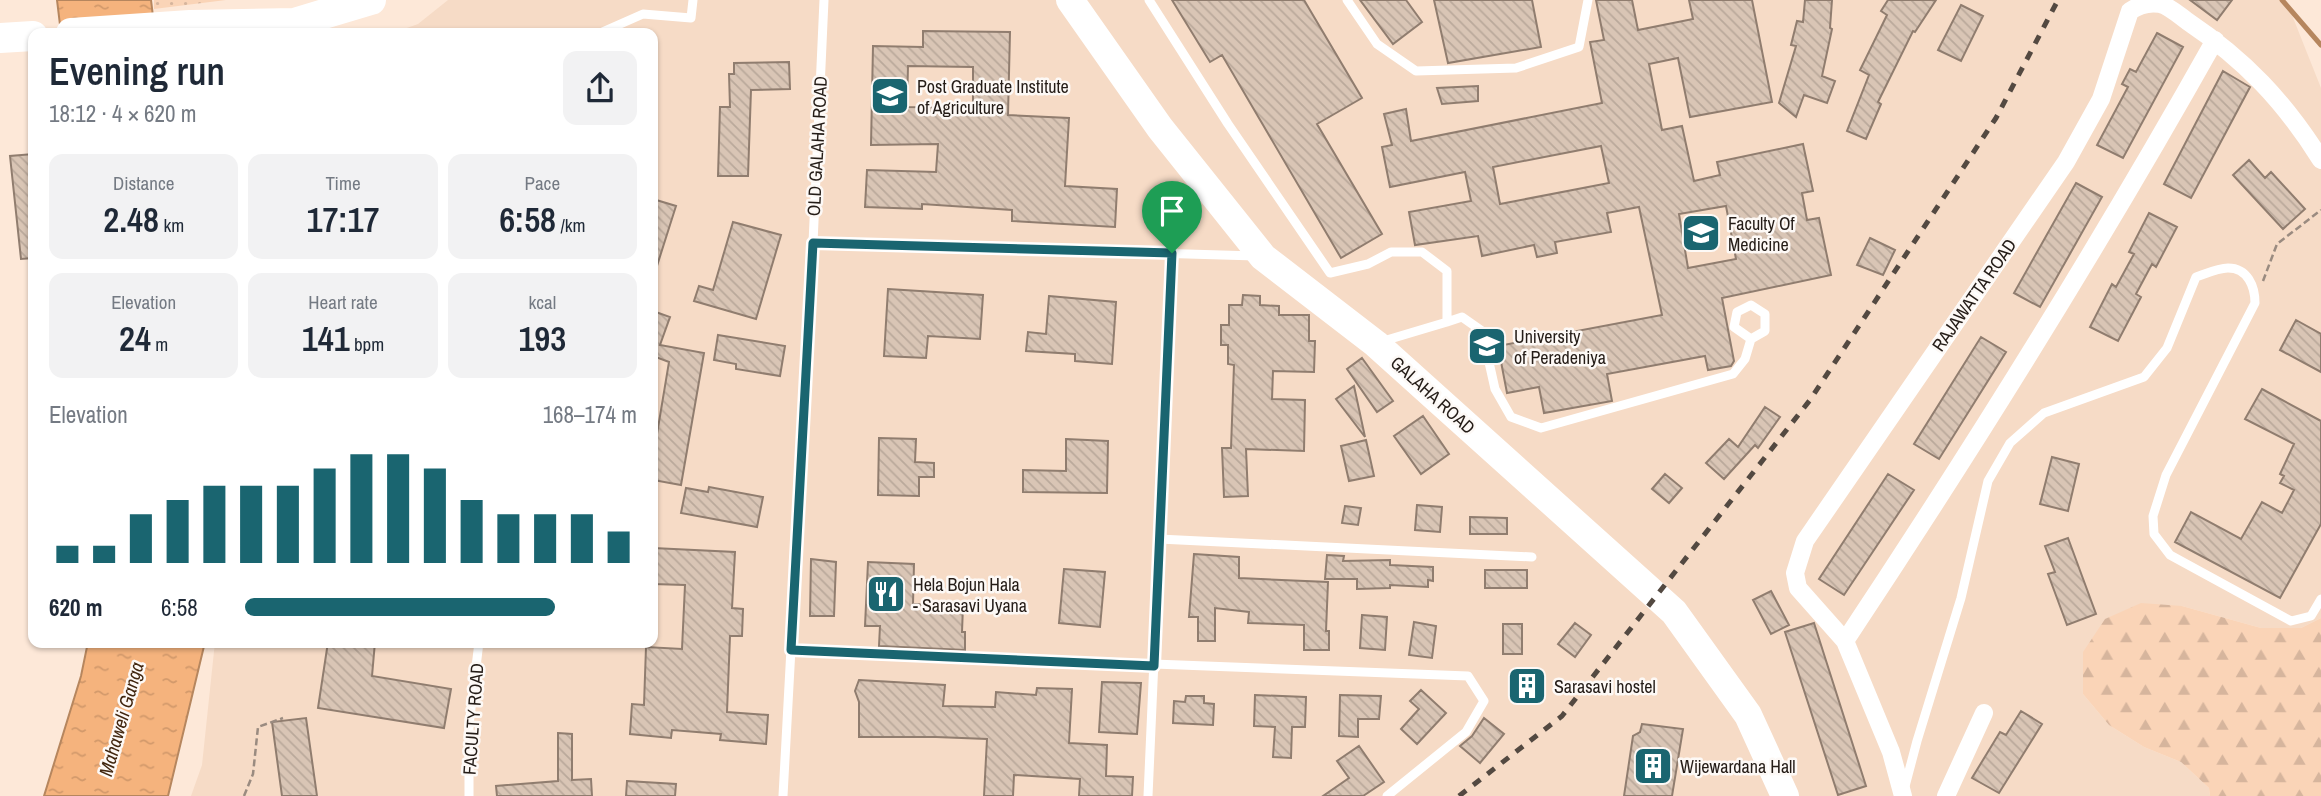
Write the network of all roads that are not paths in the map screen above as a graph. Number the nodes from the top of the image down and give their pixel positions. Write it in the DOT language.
graph roads {
  1 [pos="321,0"];
  2 [pos="371,0"];
  3 [pos="693,0"];
  4 [pos="824,0"];
  5 [pos="1070,0"];
  6 [pos="1149,0"];
  7 [pos="1347,0"];
  8 [pos="1588,0"];
  9 [pos="190,25"];
  10 [pos="145,28"];
  11 [pos="612,28"];
  12 [pos="28,36"];
  13 [pos="0,38"];
  14 [pos="2215,40"];
  15 [pos="2321,160"];
  16 [pos="813,243"];
  17 [pos="1172,253"];
  18 [pos="1263,257"];
  19 [pos="1447,322"];
  20 [pos="1751,339"];
  21 [pos="1376,344"];
  22 [pos="1159,540"];
  23 [pos="1532,557"];
  24 [pos="2321,599"];
  25 [pos="1845,640"];
  26 [pos="478,648"];
  27 [pos="791,650"];
  28 [pos="1154,666"];
  29 [pos="1984,713"];
  30 [pos="1903,795"];
  31 [pos="468,796"];
  32 [pos="783,796"];
  33 [pos="1148,796"];
  34 [pos="1387,796"];
  35 [pos="1785,796"];
  36 [pos="1946,796"];
  1 -- 9 [label="highway"];
  2 -- 9 [label="highway"];
  3 -- 11 [label="lane"];
  4 -- 16 [label="lane, OLD GALAHA ROAD"];
  5 -- 18 [label="main road, GALAHA ROAD"];
  6 -- 19 [label="lane"];
  7 -- 8 [label="lane"];
  9 -- 10 [label="highway"];
  12 -- 13 [label="highway"];
  14 -- 15 [label="street, RAJAWATTA ROAD"];
  14 -- 25 [label="street"];
  14 -- 25 [label="street, RAJAWATTA ROAD"];
  16 -- 17 [label="lane"];
  16 -- 27 [label="lane, OLD GALAHA ROAD"];
  17 -- 18 [label="lane"];
  17 -- 22 [label="lane"];
  18 -- 21 [label="main road, GALAHA ROAD"];
  19 -- 20 [label="lane"];
  19 -- 21 [label="lane"];
  21 -- 35 [label="main road, GALAHA ROAD"];
  22 -- 23 [label="lane"];
  22 -- 28 [label="lane"];
  24 -- 30 [label="lane"];
  25 -- 30 [label="street, RAJAWATTA ROAD"];
  26 -- 31 [label="lane, FACULTY ROAD"];
  27 -- 28 [label="lane"];
  27 -- 32 [label="lane, OLD GALAHA ROAD"];
  28 -- 33 [label="lane"];
  28 -- 34 [label="lane"];
  29 -- 36 [label="street"];
}
